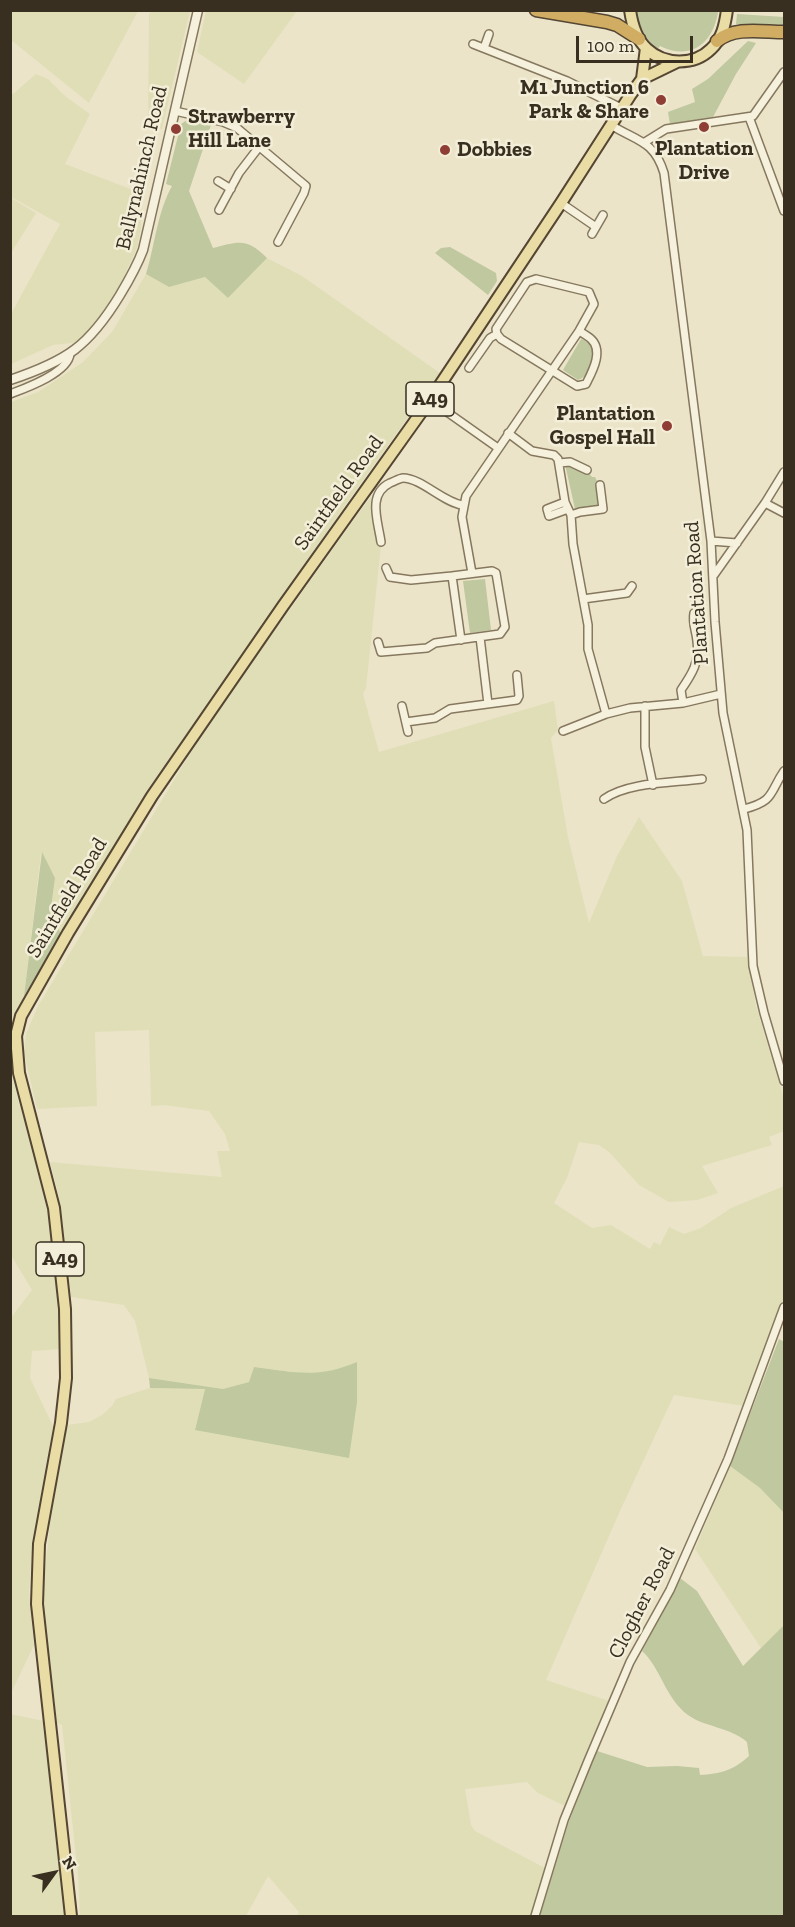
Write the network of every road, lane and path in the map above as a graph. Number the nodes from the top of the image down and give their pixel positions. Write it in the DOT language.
graph roads {
  1 [pos="198,10"];
  2 [pos="536,10"];
  3 [pos="630,10"];
  4 [pos="727,10"];
  5 [pos="784,32"];
  6 [pos="489,34"];
  7 [pos="717,41"];
  8 [pos="473,44"];
  9 [pos="643,44"];
  10 [pos="484,48"];
  11 [pos="677,62"];
  12 [pos="784,72"];
  13 [pos="642,78"];
  14 [pos="621,108"];
  15 [pos="175,111"];
  16 [pos="749,117"];
  17 [pos="611,125"];
  18 [pos="645,142"];
  19 [pos="259,147"];
  20 [pos="218,181"];
  21 [pos="231,189"];
  22 [pos="561,203"];
  23 [pos="219,210"];
  24 [pos="784,211"];
  25 [pos="603,215"];
  26 [pos="596,227"];
  27 [pos="592,234"];
  28 [pos="278,242"];
  29 [pos="579,331"];
  30 [pos="497,334"];
  31 [pos="70,354"];
  32 [pos="469,368"];
  33 [pos="553,371"];
  34 [pos="10,380"];
  35 [pos="10,394"];
  36 [pos="430,400"];
  37 [pos="508,433"];
  38 [pos="498,448"];
  39 [pos="559,463"];
  40 [pos="404,468"];
  41 [pos="587,470"];
  42 [pos="784,472"];
  43 [pos="403,478"];
  44 [pos="600,485"];
  45 [pos="765,503"];
  46 [pos="462,505"];
  47 [pos="568,509"];
  48 [pos="784,513"];
  49 [pos="711,541"];
  50 [pos="381,542"];
  51 [pos="737,543"];
  52 [pos="386,568"];
  53 [pos="472,573"];
  54 [pos="714,575"];
  55 [pos="452,576"];
  56 [pos="632,586"];
  57 [pos="583,599"];
  58 [pos="694,613"];
  59 [pos="480,637"];
  60 [pos="461,640"];
  61 [pos="378,642"];
  62 [pos="517,675"];
  63 [pos="721,694"];
  64 [pos="683,703"];
  65 [pos="488,704"];
  66 [pos="402,706"];
  67 [pos="645,706"];
  68 [pos="606,714"];
  69 [pos="406,722"];
  70 [pos="563,731"];
  71 [pos="408,732"];
  72 [pos="784,772"];
  73 [pos="702,779"];
  74 [pos="653,785"];
  75 [pos="604,799"];
  76 [pos="744,809"];
  77 [pos="784,1081"];
  78 [pos="784,1307"];
  79 [pos="71,1917"];
  80 [pos="534,1917"];
  1 -- 15 [label="street, Ballynahinch Road"];
  2 -- 9 [label="highway"];
  3 -- 9 [label="main road, A49"];
  4 -- 7 [label="main road"];
  5 -- 7 [label="highway"];
  6 -- 10 [label="street"];
  7 -- 11 [label="main road"];
  8 -- 10 [label="street"];
  9 -- 11 [label="main road"];
  9 -- 13 [label="main road, Saintfield Road / A49"];
  10 -- 14 [label="street"];
  11 -- 13 [label="main road"];
  12 -- 16 [label="street"];
  13 -- 14 [label="main road, Saintfield Road / A49"];
  14 -- 17 [label="main road, Saintfield Road / A49"];
  15 -- 19 [label="street"];
  15 -- 31 [label="street, Ballynahinch Road"];
  16 -- 18 [label="street"];
  16 -- 24 [label="street"];
  17 -- 18 [label="street, Plantation Road"];
  17 -- 22 [label="main road, Saintfield Road / A49"];
  18 -- 49 [label="street, Plantation Road"];
  19 -- 21 [label="street"];
  19 -- 28 [label="street"];
  20 -- 21 [label="street"];
  21 -- 23 [label="street"];
  22 -- 26 [label="street"];
  22 -- 36 [label="main road, Saintfield Road / A49"];
  25 -- 26 [label="street"];
  26 -- 27 [label="street"];
  29 -- 30 [label="street"];
  29 -- 33 [label="street"];
  29 -- 33 [label="street"];
  30 -- 32 [label="street"];
  30 -- 33 [label="street"];
  31 -- 34 [label="street, Ballynahinch Road"];
  31 -- 35 [label="street"];
  33 -- 37 [label="street"];
  36 -- 38 [label="street"];
  36 -- 79 [label="main road, Saintfield Road / A49"];
  37 -- 38 [label="street"];
  37 -- 39 [label="street"];
  38 -- 46 [label="street"];
  39 -- 41 [label="street"];
  39 -- 47 [label="street"];
  40 -- 43 [label="street"];
  42 -- 45 [label="street"];
  43 -- 46 [label="street"];
  43 -- 50 [label="street"];
  44 -- 47 [label="street"];
  45 -- 48 [label="street"];
  45 -- 51 [label="street"];
  46 -- 53 [label="street"];
  47 -- 57 [label="street"];
  49 -- 51 [label="street"];
  49 -- 54 [label="street, Plantation Road"];
  51 -- 54 [label="street"];
  52 -- 55 [label="street"];
  53 -- 55 [label="street"];
  53 -- 59 [label="street"];
  54 -- 63 [label="street, Plantation Road"];
  55 -- 60 [label="street"];
  56 -- 57 [label="street"];
  57 -- 68 [label="street"];
  58 -- 64 [label="street"];
  59 -- 60 [label="street"];
  59 -- 65 [label="street"];
  60 -- 61 [label="street"];
  62 -- 65 [label="street"];
  63 -- 64 [label="street"];
  63 -- 76 [label="street, Plantation Road"];
  64 -- 67 [label="street"];
  65 -- 69 [label="street"];
  66 -- 69 [label="street"];
  67 -- 68 [label="street"];
  67 -- 74 [label="street"];
  68 -- 70 [label="street"];
  69 -- 71 [label="street"];
  72 -- 76 [label="street"];
  73 -- 74 [label="street"];
  74 -- 75 [label="street"];
  76 -- 77 [label="street, Plantation Road"];
  78 -- 80 [label="street, Clogher Road"];
}
